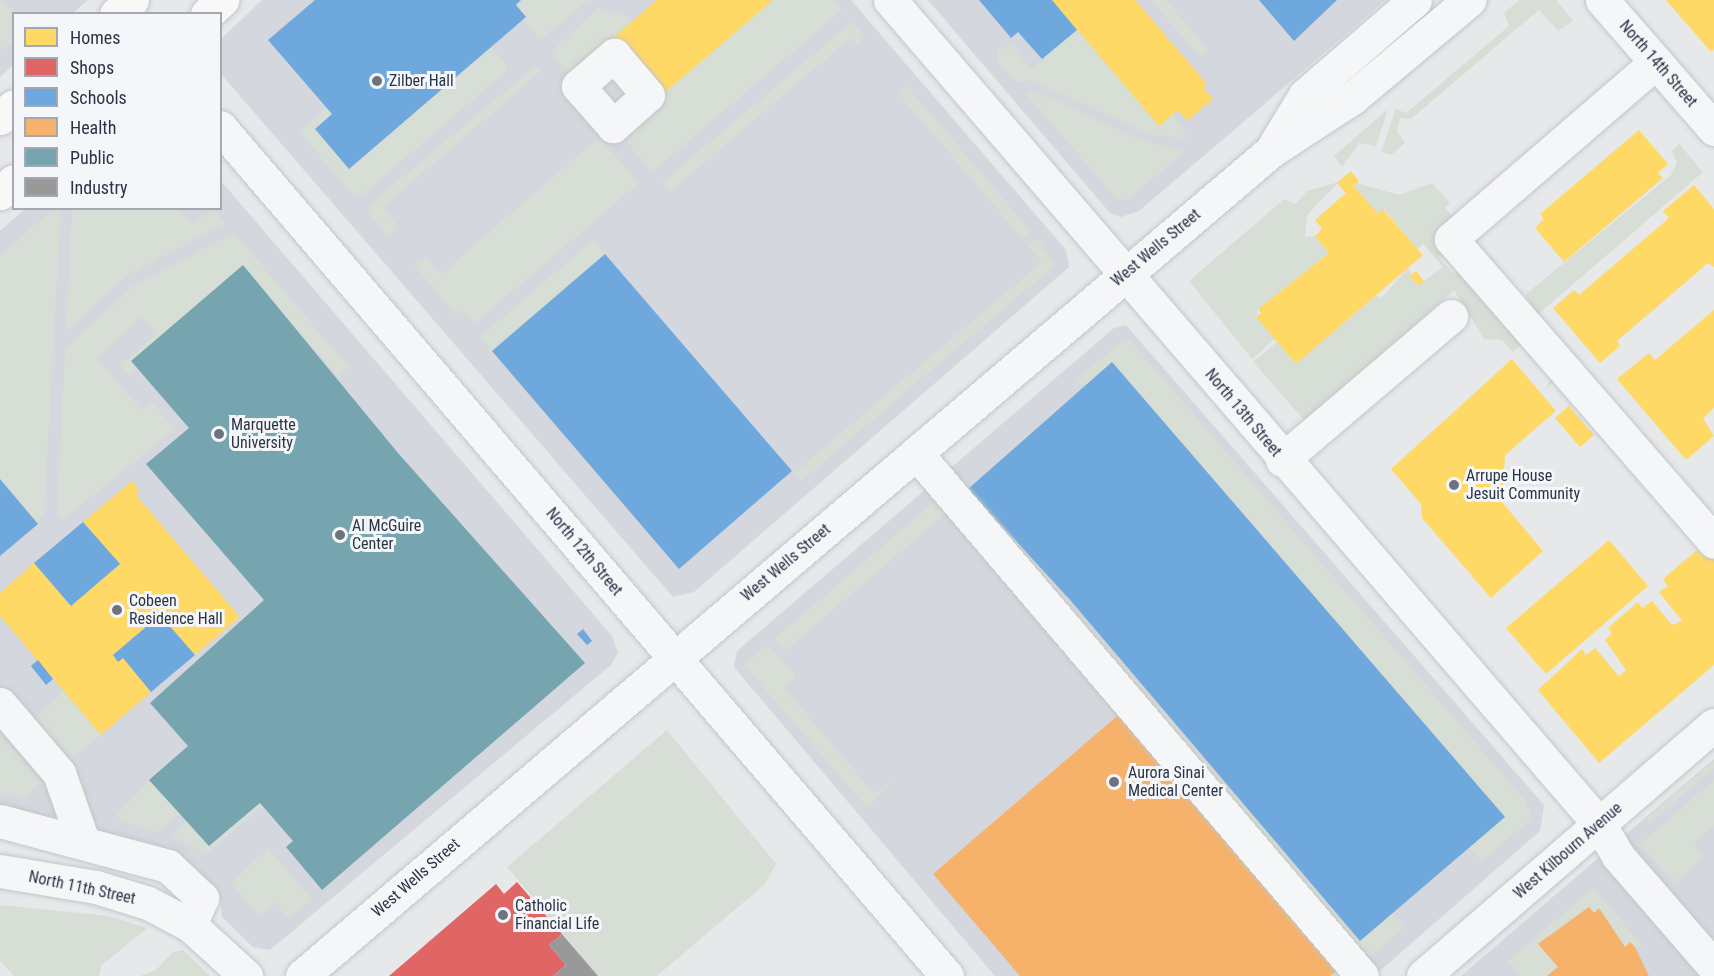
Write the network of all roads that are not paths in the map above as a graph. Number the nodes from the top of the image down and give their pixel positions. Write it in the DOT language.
graph roads {
  1 [pos="222,0"];
  2 [pos="890,0"];
  3 [pos="1415,0"];
  4 [pos="1469,0"];
  5 [pos="1602,0"];
  6 [pos="209,12"];
  7 [pos="1656,62"];
  8 [pos="12,108"];
  9 [pos="0,118"];
  10 [pos="222,129"];
  11 [pos="1714,129"];
  12 [pos="1271,151"];
  13 [pos="12,183"];
  14 [pos="0,194"];
  15 [pos="1126,274"];
  16 [pos="1451,316"];
  17 [pos="916,453"];
  18 [pos="1282,460"];
  19 [pos="1714,542"];
  20 [pos="674,658"];
  21 [pos="0,704"];
  22 [pos="1714,726"];
  23 [pos="0,821"];
  24 [pos="1599,825"];
  25 [pos="83,842"];
  26 [pos="0,871"];
  27 [pos="190,925"];
  28 [pos="1714,967"];
  29 [pos="246,976"];
  30 [pos="302,976"];
  31 [pos="947,976"];
  32 [pos="1362,976"];
  33 [pos="1423,976"];
  1 -- 6 [label="main road"];
  2 -- 15 [label="street, North 13th Street"];
  3 -- 12 [label="street, West Wells Street"];
  4 -- 12 [label="street, West Wells Street"];
  5 -- 7 [label="street, North 14th Street"];
  7 -- 11 [label="street, North 14th Street"];
  7 -- 19 [label="street"];
  8 -- 9 [label="main road"];
  10 -- 20 [label="street, North 12th Street"];
  12 -- 15 [label="street, West Wells Street"];
  13 -- 14 [label="main road"];
  15 -- 17 [label="street, West Wells Street"];
  15 -- 18 [label="street, North 13th Street"];
  16 -- 18 [label="street"];
  17 -- 20 [label="street, West Wells Street"];
  17 -- 32 [label="street"];
  18 -- 24 [label="street, North 13th Street"];
  20 -- 30 [label="street, West Wells Street"];
  20 -- 31 [label="street, North 12th Street"];
  21 -- 25 [label="street"];
  22 -- 24 [label="street, West Kilbourn Avenue"];
  23 -- 25 [label="street"];
  24 -- 28 [label="street, North 13th Street"];
  24 -- 33 [label="street, West Kilbourn Avenue"];
  25 -- 27 [label="street"];
  26 -- 27 [label="street, North 11th Street"];
  27 -- 29 [label="street, North 11th Street"];
}
